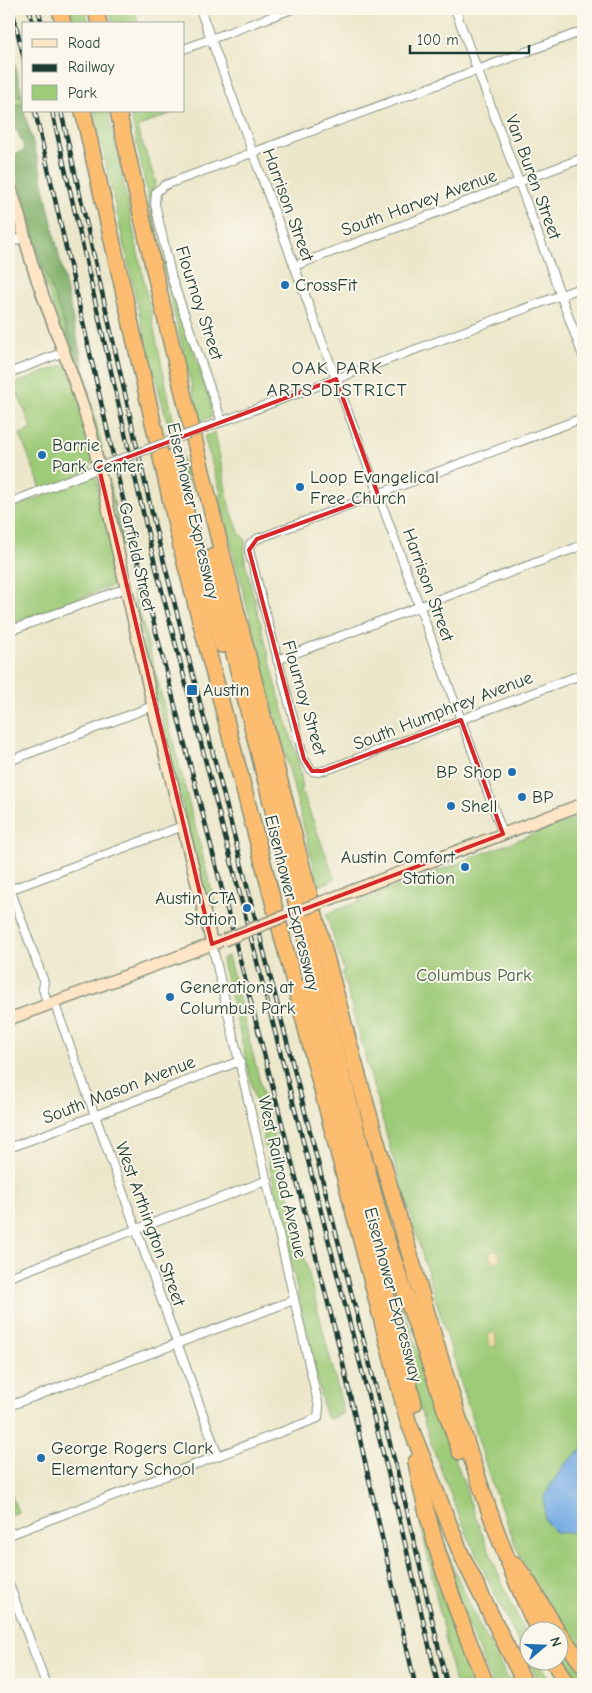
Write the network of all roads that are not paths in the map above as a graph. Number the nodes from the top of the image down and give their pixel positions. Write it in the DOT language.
graph roads {
  1 [pos="60,9"];
  2 [pos="96,9"];
  3 [pos="200,9"];
  4 [pos="292,9"];
  5 [pos="455,9"];
  6 [pos="63,22"];
  7 [pos="99,22"];
  8 [pos="583,31"];
  9 [pos="211,39"];
  10 [pos="185,49"];
  11 [pos="478,70"];
  12 [pos="83,112"];
  13 [pos="118,112"];
  14 [pos="253,153"];
  15 [pos="583,158"];
  16 [pos="519,182"];
  17 [pos="9,184"];
  18 [pos="25,237"];
  19 [pos="9,244"];
  20 [pos="294,266"];
  21 [pos="583,287"];
  22 [pos="561,295"];
  23 [pos="64,352"];
  24 [pos="583,356"];
  25 [pos="9,373"];
  26 [pos="336,379"];
  27 [pos="148,401"];
  28 [pos="583,418"];
  29 [pos="222,422"];
  30 [pos="102,467"];
  31 [pos="378,495"];
  32 [pos="9,503"];
  33 [pos="210,507"];
  34 [pos="583,545"];
  35 [pos="126,588"];
  36 [pos="419,606"];
  37 [pos="9,631"];
  38 [pos="277,660"];
  39 [pos="583,674"];
  40 [pos="153,706"];
  41 [pos="461,720"];
  42 [pos="9,761"];
  43 [pos="312,771"];
  44 [pos="583,804"];
  45 [pos="183,826"];
  46 [pos="503,834"];
  47 [pos="9,888"];
  48 [pos="294,913"];
  49 [pos="212,944"];
  50 [pos="51,1004"];
  51 [pos="9,1019"];
  52 [pos="240,1061"];
  53 [pos="95,1116"];
  54 [pos="9,1148"];
  55 [pos="268,1180"];
  56 [pos="136,1230"];
  57 [pos="9,1277"];
  58 [pos="294,1300"];
  59 [pos="177,1343"];
  60 [pos="9,1406"];
  61 [pos="408,1421"];
  62 [pos="218,1456"];
  63 [pos="427,1472"];
  64 [pos="9,1535"];
  65 [pos="505,1551"];
  66 [pos="9,1584"];
  67 [pos="523,1600"];
  68 [pos="533,1620"];
  69 [pos="551,1620"];
  70 [pos="570,1647"];
  71 [pos="583,1665"];
  72 [pos="558,1670"];
  73 [pos="46,1684"];
  74 [pos="486,1684"];
  75 [pos="525,1684"];
  76 [pos="566,1684"];
  1 -- 6 [label="highway"];
  2 -- 7 [label="highway"];
  3 -- 9 [label="street, Harrison Street"];
  4 -- 9 [label="street"];
  5 -- 11 [label="street, Van Buren Street"];
  8 -- 11 [label="street"];
  9 -- 10 [label="street"];
  9 -- 14 [label="street, Harrison Street"];
  11 -- 14 [label="street"];
  11 -- 16 [label="street, Van Buren Street"];
  12 -- 27 [label="highway, Eisenhower Expressway"];
  13 -- 33 [label="highway, Eisenhower Expressway"];
  14 -- 20 [label="street, Harrison Street"];
  14 -- 29 [label="street, Flournoy Street"];
  15 -- 16 [label="street, South Harvey Avenue"];
  16 -- 20 [label="street, South Harvey Avenue"];
  16 -- 22 [label="street, Van Buren Street"];
  17 -- 18 [label="street, Garfield Street"];
  18 -- 19 [label="street"];
  18 -- 23 [label="street, Garfield Street"];
  20 -- 26 [label="street, Harrison Street"];
  21 -- 22 [label="street"];
  22 -- 24 [label="street, Van Buren Street"];
  22 -- 26 [label="street"];
  23 -- 25 [label="street"];
  23 -- 30 [label="street, Garfield Street"];
  26 -- 29 [label="street"];
  26 -- 31 [label="street, Harrison Street"];
  27 -- 48 [label="highway"];
  27 -- 61 [label="highway, Eisenhower Expressway"];
  28 -- 31 [label="street"];
  29 -- 30 [label="street, bridge"];
  30 -- 32 [label="street"];
  30 -- 35 [label="street, Garfield Street"];
  31 -- 36 [label="street, Harrison Street"];
  31 -- 38 [label="street, Flournoy Street"];
  33 -- 48 [label="highway"];
  33 -- 65 [label="highway, Eisenhower Expressway"];
  34 -- 36 [label="street"];
  35 -- 37 [label="street"];
  35 -- 40 [label="street, Garfield Street"];
  36 -- 38 [label="street"];
  36 -- 41 [label="street, Harrison Street"];
  38 -- 43 [label="street, Flournoy Street"];
  39 -- 41 [label="street, South Humphrey Avenue"];
  40 -- 42 [label="street"];
  40 -- 45 [label="street, Garfield Street"];
  41 -- 43 [label="street, South Humphrey Avenue"];
  41 -- 46 [label="street, Harrison Street"];
  44 -- 46 [label="street"];
  45 -- 47 [label="street"];
  45 -- 49 [label="street, Garfield Street"];
  46 -- 48 [label="street, bridge"];
  47 -- 50 [label="street, West Arthington Street"];
  48 -- 49 [label="street, bridge"];
  48 -- 63 [label="highway"];
  48 -- 67 [label="highway"];
  49 -- 50 [label="street"];
  49 -- 52 [label="street, West Railroad Avenue"];
  50 -- 51 [label="street"];
  50 -- 53 [label="street, West Arthington Street"];
  52 -- 53 [label="street, South Mason Avenue"];
  52 -- 55 [label="street, West Railroad Avenue"];
  53 -- 54 [label="street, South Mason Avenue"];
  53 -- 56 [label="street, West Arthington Street"];
  55 -- 56 [label="street"];
  55 -- 58 [label="street, West Railroad Avenue"];
  56 -- 57 [label="street"];
  56 -- 59 [label="street, West Arthington Street"];
  58 -- 59 [label="street"];
  58 -- 62 [label="street, West Railroad Avenue"];
  59 -- 60 [label="street"];
  59 -- 62 [label="street, West Arthington Street"];
  61 -- 63 [label="highway, Eisenhower Expressway"];
  61 -- 74 [label="highway"];
  62 -- 64 [label="street"];
  63 -- 75 [label="highway, Eisenhower Expressway"];
  65 -- 67 [label="highway, Eisenhower Expressway"];
  65 -- 69 [label="highway"];
  66 -- 73 [label="street"];
  67 -- 68 [label="highway, Eisenhower Expressway"];
  70 -- 71 [label="highway"];
  72 -- 76 [label="highway"];
}
